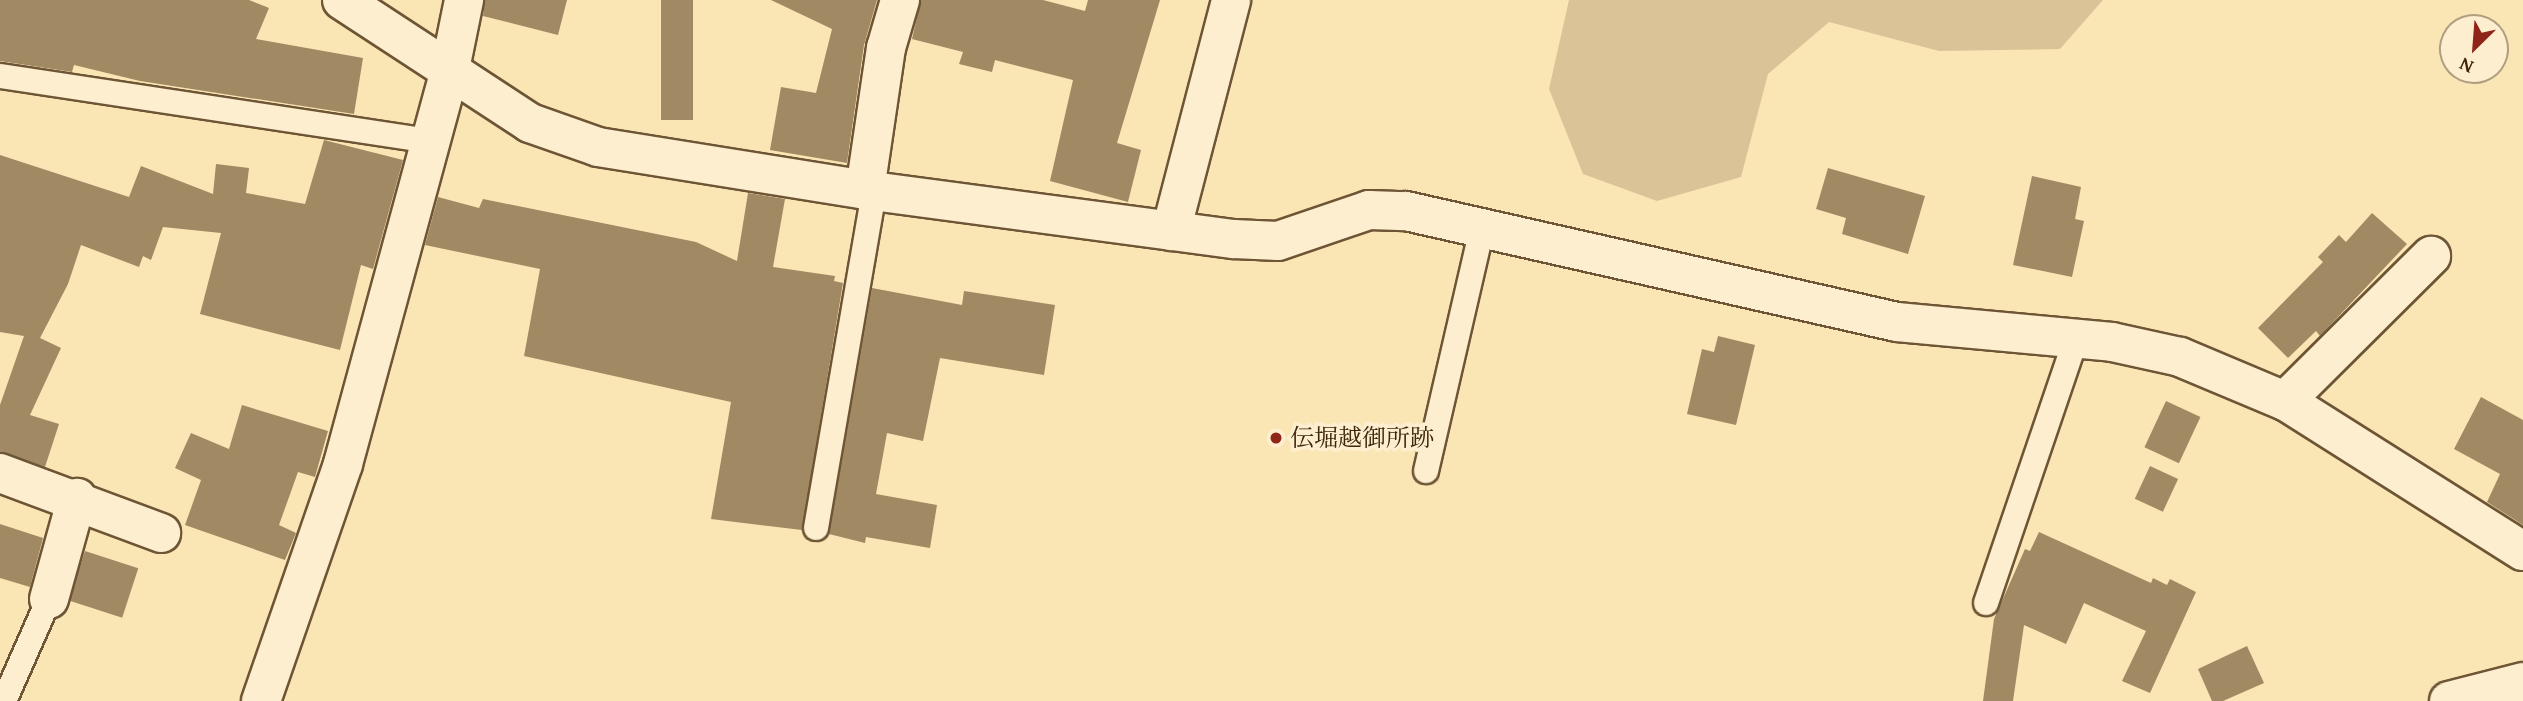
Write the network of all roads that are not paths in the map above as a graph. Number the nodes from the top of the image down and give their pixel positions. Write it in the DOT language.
graph roads {
  1 [pos="342,0"];
  2 [pos="464,0"];
  3 [pos="900,0"];
  4 [pos="1231,0"];
  5 [pos="449,74"];
  6 [pos="0,76"];
  7 [pos="431,141"];
  8 [pos="870,190"];
  9 [pos="1482,228"];
  10 [pos="1171,231"];
  11 [pos="2431,256"];
  12 [pos="2075,341"];
  13 [pos="2286,401"];
  14 [pos="1426,471"];
  15 [pos="0,473"];
  16 [pos="76,498"];
  17 [pos="816,528"];
  18 [pos="161,533"];
  19 [pos="2523,551"];
  20 [pos="50,599"];
  21 [pos="1986,603"];
  22 [pos="2523,682"];
  23 [pos="4,701"];
  24 [pos="261,701"];
  25 [pos="2449,701"];
  1 -- 5 [label="street"];
  2 -- 5 [label="street"];
  3 -- 8 [label="street"];
  4 -- 10 [label="street"];
  5 -- 7 [label="street"];
  5 -- 8 [label="street"];
  6 -- 7 [label="lane"];
  7 -- 24 [label="street"];
  8 -- 10 [label="street"];
  8 -- 17 [label="lane"];
  9 -- 10 [label="street"];
  9 -- 12 [label="street"];
  9 -- 14 [label="lane"];
  11 -- 13 [label="street"];
  12 -- 13 [label="street"];
  12 -- 21 [label="lane"];
  13 -- 19 [label="street"];
  15 -- 16 [label="street"];
  16 -- 18 [label="street"];
  16 -- 20 [label="street"];
  20 -- 23 [label="lane"];
  22 -- 25 [label="street"];
}
